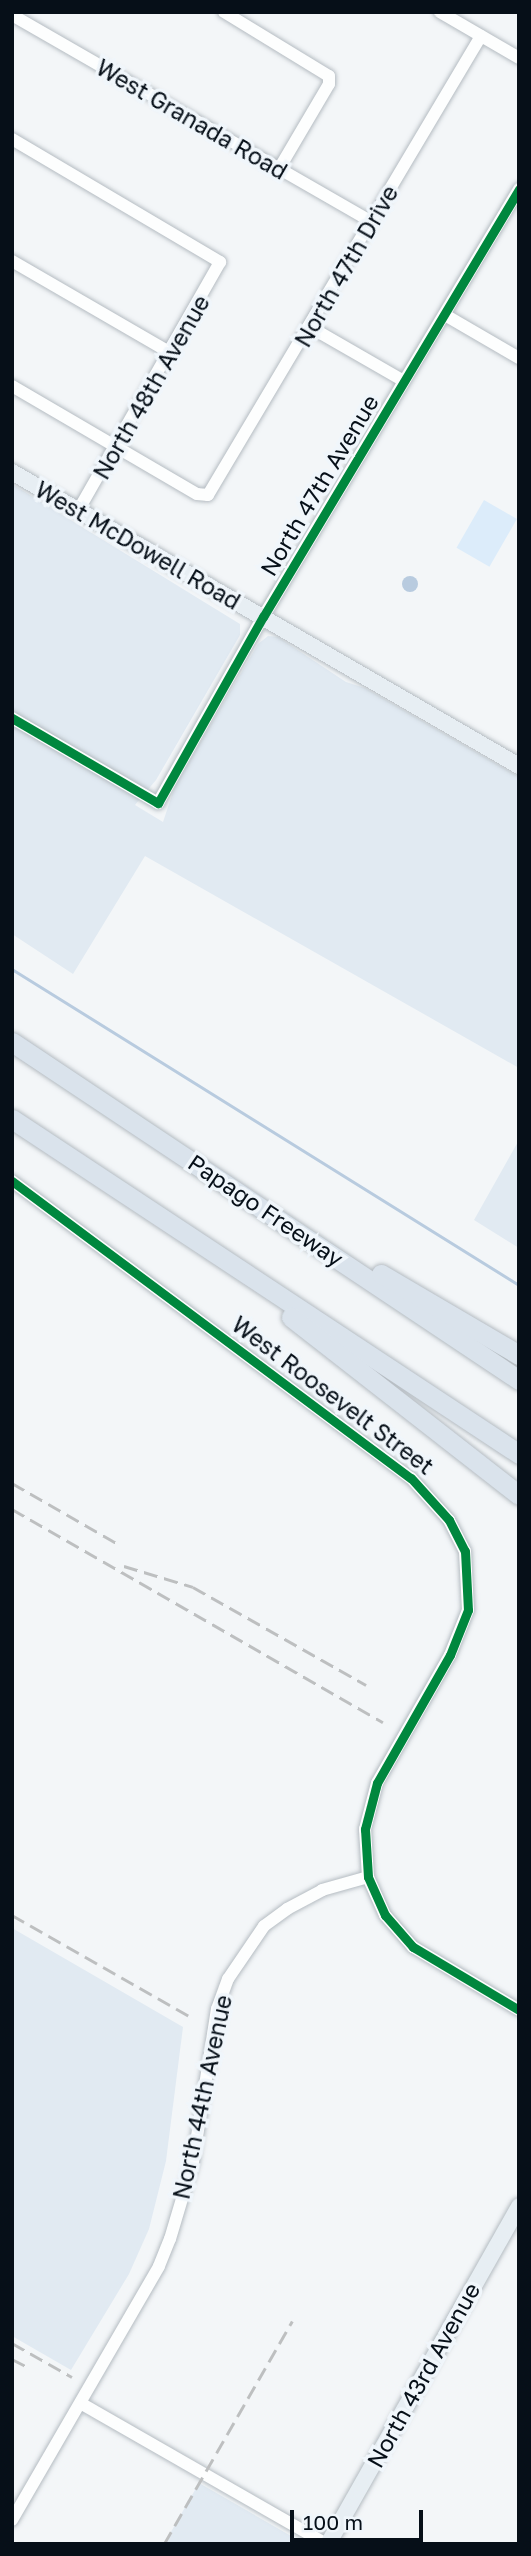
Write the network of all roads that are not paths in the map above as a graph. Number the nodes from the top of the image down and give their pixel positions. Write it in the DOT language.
graph roads {
  1 [pos="225,12"];
  2 [pos="440,12"];
  3 [pos="12,15"];
  4 [pos="481,36"];
  5 [pos="519,58"];
  6 [pos="12,139"];
  7 [pos="279,169"];
  8 [pos="519,189"];
  9 [pos="372,222"];
  10 [pos="12,261"];
  11 [pos="445,315"];
  12 [pos="310,327"];
  13 [pos="171,353"];
  14 [pos="519,358"];
  15 [pos="404,381"];
  16 [pos="12,386"];
  17 [pos="116,446"];
  18 [pos="12,472"];
  19 [pos="78,511"];
  20 [pos="263,617"];
  21 [pos="12,718"];
  22 [pos="519,766"];
  23 [pos="12,1042"];
  24 [pos="12,1119"];
  25 [pos="12,1181"];
  26 [pos="276,1216"];
  27 [pos="203,1246"];
  28 [pos="519,1355"];
  29 [pos="519,1380"];
  30 [pos="519,1454"];
  31 [pos="519,1495"];
  32 [pos="368,1877"];
  33 [pos="519,2010"];
  34 [pos="519,2206"];
  35 [pos="82,2404"];
  36 [pos="12,2520"];
  37 [pos="327,2544"];
  1 -- 7 [label="street"];
  2 -- 4 [label="street"];
  3 -- 7 [label="street, West Granada Road"];
  4 -- 5 [label="street"];
  4 -- 9 [label="street, North 47th Drive"];
  6 -- 13 [label="street, North 48th Avenue"];
  7 -- 9 [label="street, West Granada Road"];
  8 -- 11 [label="street, North 47th Avenue"];
  9 -- 12 [label="street, North 47th Drive"];
  10 -- 13 [label="street"];
  11 -- 14 [label="street"];
  11 -- 15 [label="street, North 47th Avenue"];
  12 -- 15 [label="street"];
  12 -- 17 [label="street, North 47th Drive"];
  13 -- 17 [label="street, North 48th Avenue"];
  15 -- 20 [label="street, North 47th Avenue"];
  16 -- 17 [label="street"];
  17 -- 19 [label="street, North 48th Avenue"];
  18 -- 19 [label="main road, West McDowell Road"];
  19 -- 20 [label="main road, West McDowell Road"];
  20 -- 21 [label="street, North 47th Avenue"];
  20 -- 22 [label="main road, West McDowell Road"];
  23 -- 26 [label="highway, Papago Freeway"];
  24 -- 27 [label="highway"];
  25 -- 32 [label="street, West Roosevelt Street"];
  26 -- 28 [label="highway"];
  26 -- 29 [label="highway, Papago Freeway"];
  27 -- 30 [label="highway"];
  27 -- 31 [label="highway"];
  32 -- 33 [label="street, West Roosevelt Street"];
  32 -- 35 [label="street, North 44th Avenue"];
  34 -- 37 [label="main road, North 43rd Avenue"];
  35 -- 36 [label="street, North 44th Avenue"];
  35 -- 37 [label="street"];
}
